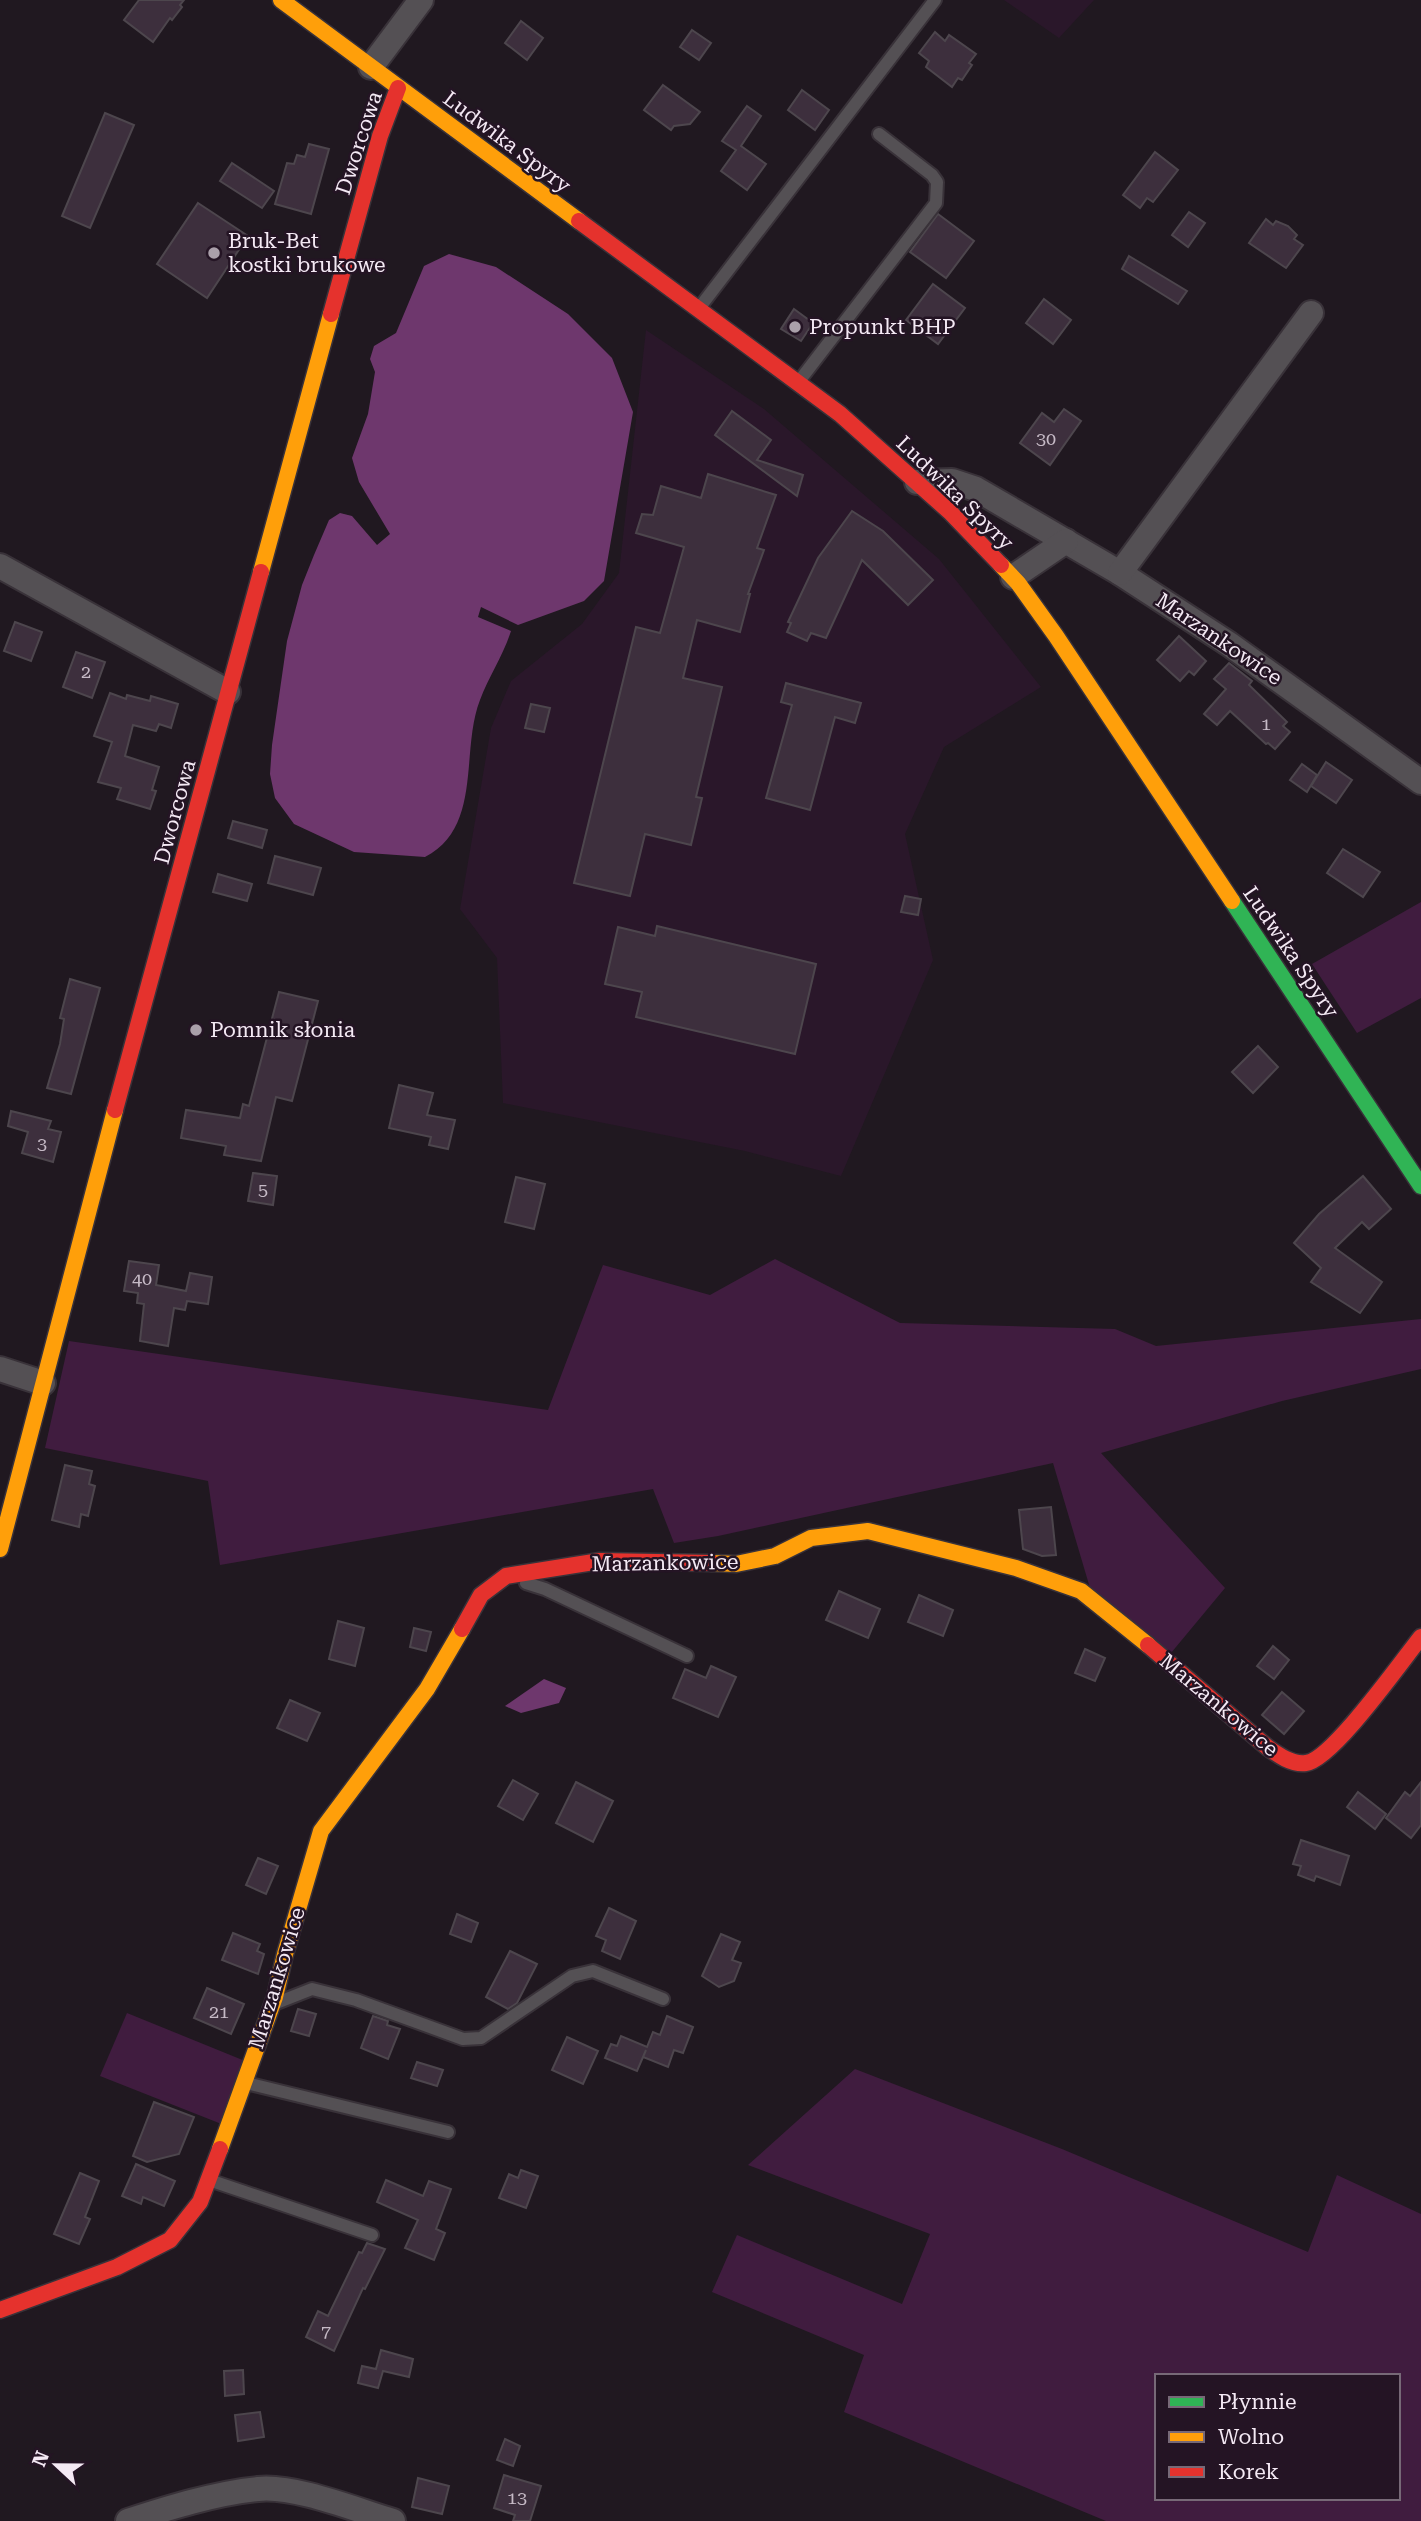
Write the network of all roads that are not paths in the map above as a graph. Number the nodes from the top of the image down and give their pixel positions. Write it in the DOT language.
graph roads {
  1 [pos="281,0"];
  2 [pos="421,0"];
  3 [pos="934,0"];
  4 [pos="371,67"];
  5 [pos="398,88"];
  6 [pos="879,134"];
  7 [pos="698,310"];
  8 [pos="1311,313"];
  9 [pos="797,383"];
  10 [pos="916,482"];
  11 [pos="1066,541"];
  12 [pos="0,566"];
  13 [pos="1120,573"];
  14 [pos="1013,578"];
  15 [pos="229,692"];
  16 [pos="1419,775"];
  17 [pos="1421,1186"];
  18 [pos="0,1370"];
  19 [pos="43,1383"];
  20 [pos="0,1549"];
  21 [pos="506,1576"];
  22 [pos="1421,1637"];
  23 [pos="687,1656"];
  24 [pos="663,1999"];
  25 [pos="272,2005"];
  26 [pos="243,2082"];
  27 [pos="447,2132"];
  28 [pos="208,2180"];
  29 [pos="372,2235"];
  30 [pos="0,2310"];
  31 [pos="128,2521"];
  32 [pos="393,2521"];
  1 -- 4 [label="street, Ludwika Spyry"];
  2 -- 4 [label="street"];
  3 -- 7 [label="lane"];
  4 -- 5 [label="street, Ludwika Spyry"];
  5 -- 7 [label="street, Ludwika Spyry"];
  5 -- 15 [label="street, Dworcowa"];
  6 -- 9 [label="lane"];
  7 -- 9 [label="street, Ludwika Spyry"];
  8 -- 13 [label="street"];
  9 -- 10 [label="street, Ludwika Spyry"];
  10 -- 11 [label="street, Marzankowice"];
  10 -- 14 [label="street, Ludwika Spyry"];
  11 -- 13 [label="street, Marzankowice"];
  11 -- 14 [label="street"];
  12 -- 15 [label="street"];
  13 -- 16 [label="street, Marzankowice"];
  14 -- 17 [label="street, Ludwika Spyry"];
  15 -- 19 [label="street, Dworcowa"];
  18 -- 19 [label="street"];
  19 -- 20 [label="street, Dworcowa"];
  21 -- 22 [label="street, Marzankowice"];
  21 -- 23 [label="lane"];
  21 -- 25 [label="street, Marzankowice"];
  24 -- 25 [label="lane"];
  25 -- 26 [label="street, Marzankowice"];
  26 -- 27 [label="lane"];
  26 -- 28 [label="street, Marzankowice"];
  28 -- 29 [label="lane"];
  28 -- 30 [label="street, Marzankowice"];
  31 -- 32 [label="street"];
}
